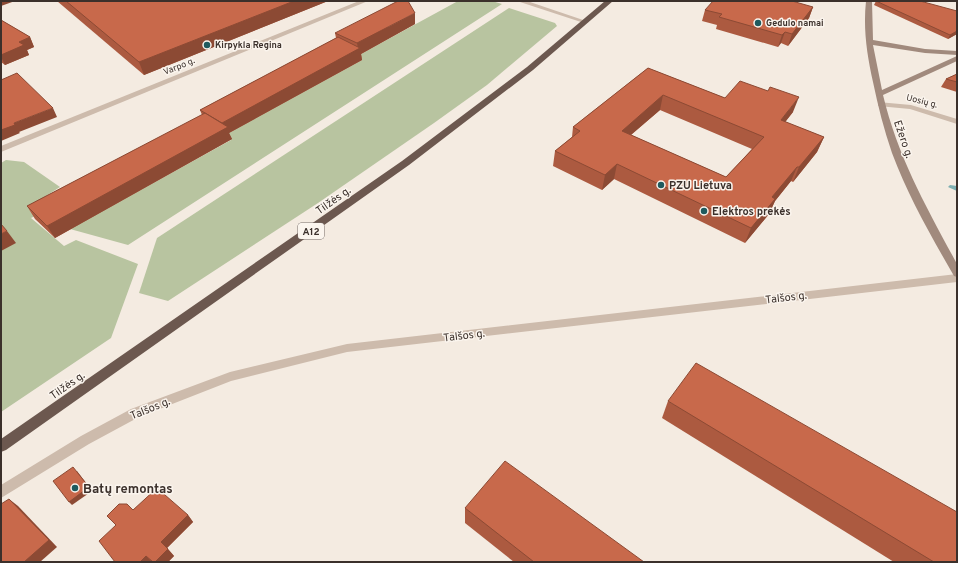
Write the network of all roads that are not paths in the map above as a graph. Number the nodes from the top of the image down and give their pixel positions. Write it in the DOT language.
graph roads {
  1 [pos="365,1"];
  2 [pos="520,1"];
  3 [pos="609,1"];
  4 [pos="869,1"];
  5 [pos="586,22"];
  6 [pos="869,42"];
  7 [pos="957,54"];
  8 [pos="957,58"];
  9 [pos="879,94"];
  10 [pos="881,104"];
  11 [pos="957,122"];
  12 [pos="1,149"];
  13 [pos="957,273"];
  14 [pos="957,278"];
  15 [pos="1,446"];
  16 [pos="1,492"];
  1 -- 12 [label="street, Varpo g."];
  2 -- 5 [label="street"];
  3 -- 5 [label="highway, Tilžės g. / A12"];
  4 -- 6 [label="main road, Ežero g."];
  5 -- 15 [label="highway, Tilžės g. / A12"];
  6 -- 7 [label="main road"];
  6 -- 9 [label="main road, Ežero g."];
  8 -- 9 [label="main road"];
  9 -- 10 [label="main road, Ežero g."];
  10 -- 11 [label="street, Uosių g."];
  10 -- 13 [label="main road, Ežero g."];
  14 -- 16 [label="street, Talšos g."];
}
